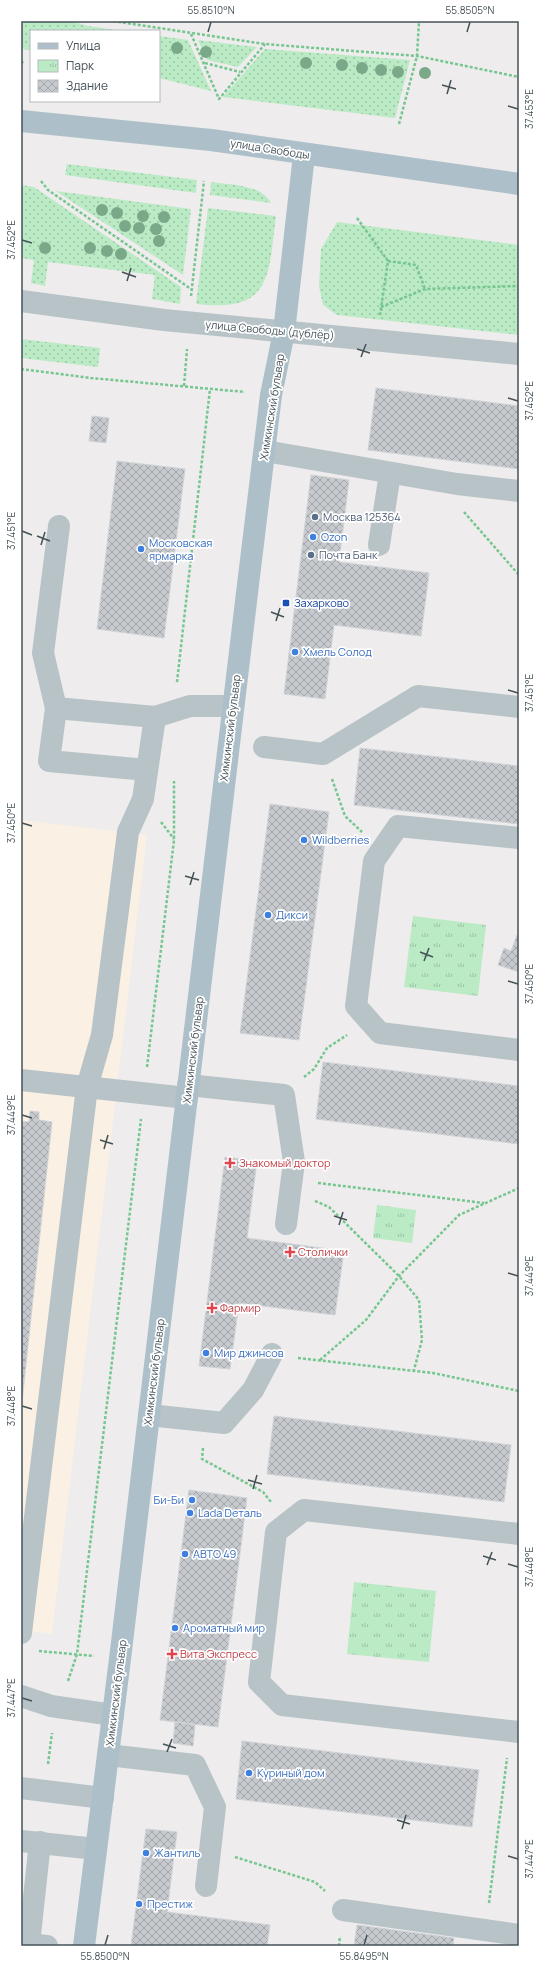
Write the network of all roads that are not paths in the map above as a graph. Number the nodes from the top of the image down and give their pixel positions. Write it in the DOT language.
graph roads {
  1 [pos="21,121"];
  2 [pos="304,154"];
  3 [pos="519,184"];
  4 [pos="21,301"];
  5 [pos="284,332"];
  6 [pos="519,354"];
  7 [pos="265,451"];
  8 [pos="390,473"];
  9 [pos="519,491"];
  10 [pos="59,526"];
  11 [pos="379,545"];
  12 [pos="233,706"];
  13 [pos="519,707"];
  14 [pos="56,708"];
  15 [pos="164,713"];
  16 [pos="264,746"];
  17 [pos="147,770"];
  18 [pos="519,838"];
  19 [pos="519,1050"];
  20 [pos="21,1080"];
  21 [pos="87,1086"];
  22 [pos="188,1092"];
  23 [pos="286,1224"];
  24 [pos="272,1354"];
  25 [pos="149,1415"];
  26 [pos="27,1531"];
  27 [pos="519,1534"];
  28 [pos="21,1632"];
  29 [pos="21,1696"];
  30 [pos="114,1715"];
  31 [pos="515,1731"];
  32 [pos="108,1755"];
  33 [pos="21,1788"];
  34 [pos="103,1798"];
  35 [pos="30,1841"];
  36 [pos="96,1849"];
  37 [pos="206,1886"];
  38 [pos="344,1910"];
  39 [pos="519,1935"];
  40 [pos="35,1945"];
  41 [pos="84,1946"];
  1 -- 2 [label="main road, улица Свободы"];
  2 -- 3 [label="main road, улица Свободы"];
  2 -- 5 [label="main road, Химкинский бульвар"];
  4 -- 5 [label="street, улица Свободы (дублёр)"];
  5 -- 6 [label="street, улица Свободы (дублёр)"];
  5 -- 7 [label="main road, Химкинский бульвар"];
  7 -- 8 [label="street"];
  7 -- 12 [label="main road, Химкинский бульвар"];
  8 -- 9 [label="street"];
  8 -- 11 [label="street"];
  10 -- 14 [label="street"];
  12 -- 15 [label="street"];
  12 -- 22 [label="main road, Химкинский бульвар"];
  13 -- 16 [label="street"];
  14 -- 15 [label="street"];
  14 -- 17 [label="street"];
  15 -- 17 [label="street"];
  17 -- 21 [label="street"];
  18 -- 19 [label="street"];
  20 -- 21 [label="street"];
  21 -- 22 [label="street"];
  21 -- 26 [label="street"];
  22 -- 23 [label="street"];
  22 -- 25 [label="main road, Химкинский бульвар"];
  24 -- 25 [label="street"];
  25 -- 30 [label="main road, Химкинский бульвар"];
  26 -- 28 [label="street"];
  27 -- 31 [label="street"];
  29 -- 30 [label="street"];
  30 -- 32 [label="main road, Химкинский бульвар"];
  32 -- 34 [label="main road, Химкинский бульвар"];
  32 -- 37 [label="street"];
  33 -- 34 [label="street"];
  34 -- 36 [label="main road, Химкинский бульвар"];
  35 -- 36 [label="street"];
  35 -- 40 [label="street"];
  36 -- 41 [label="main road, Химкинский бульвар"];
  38 -- 39 [label="street"];
}
